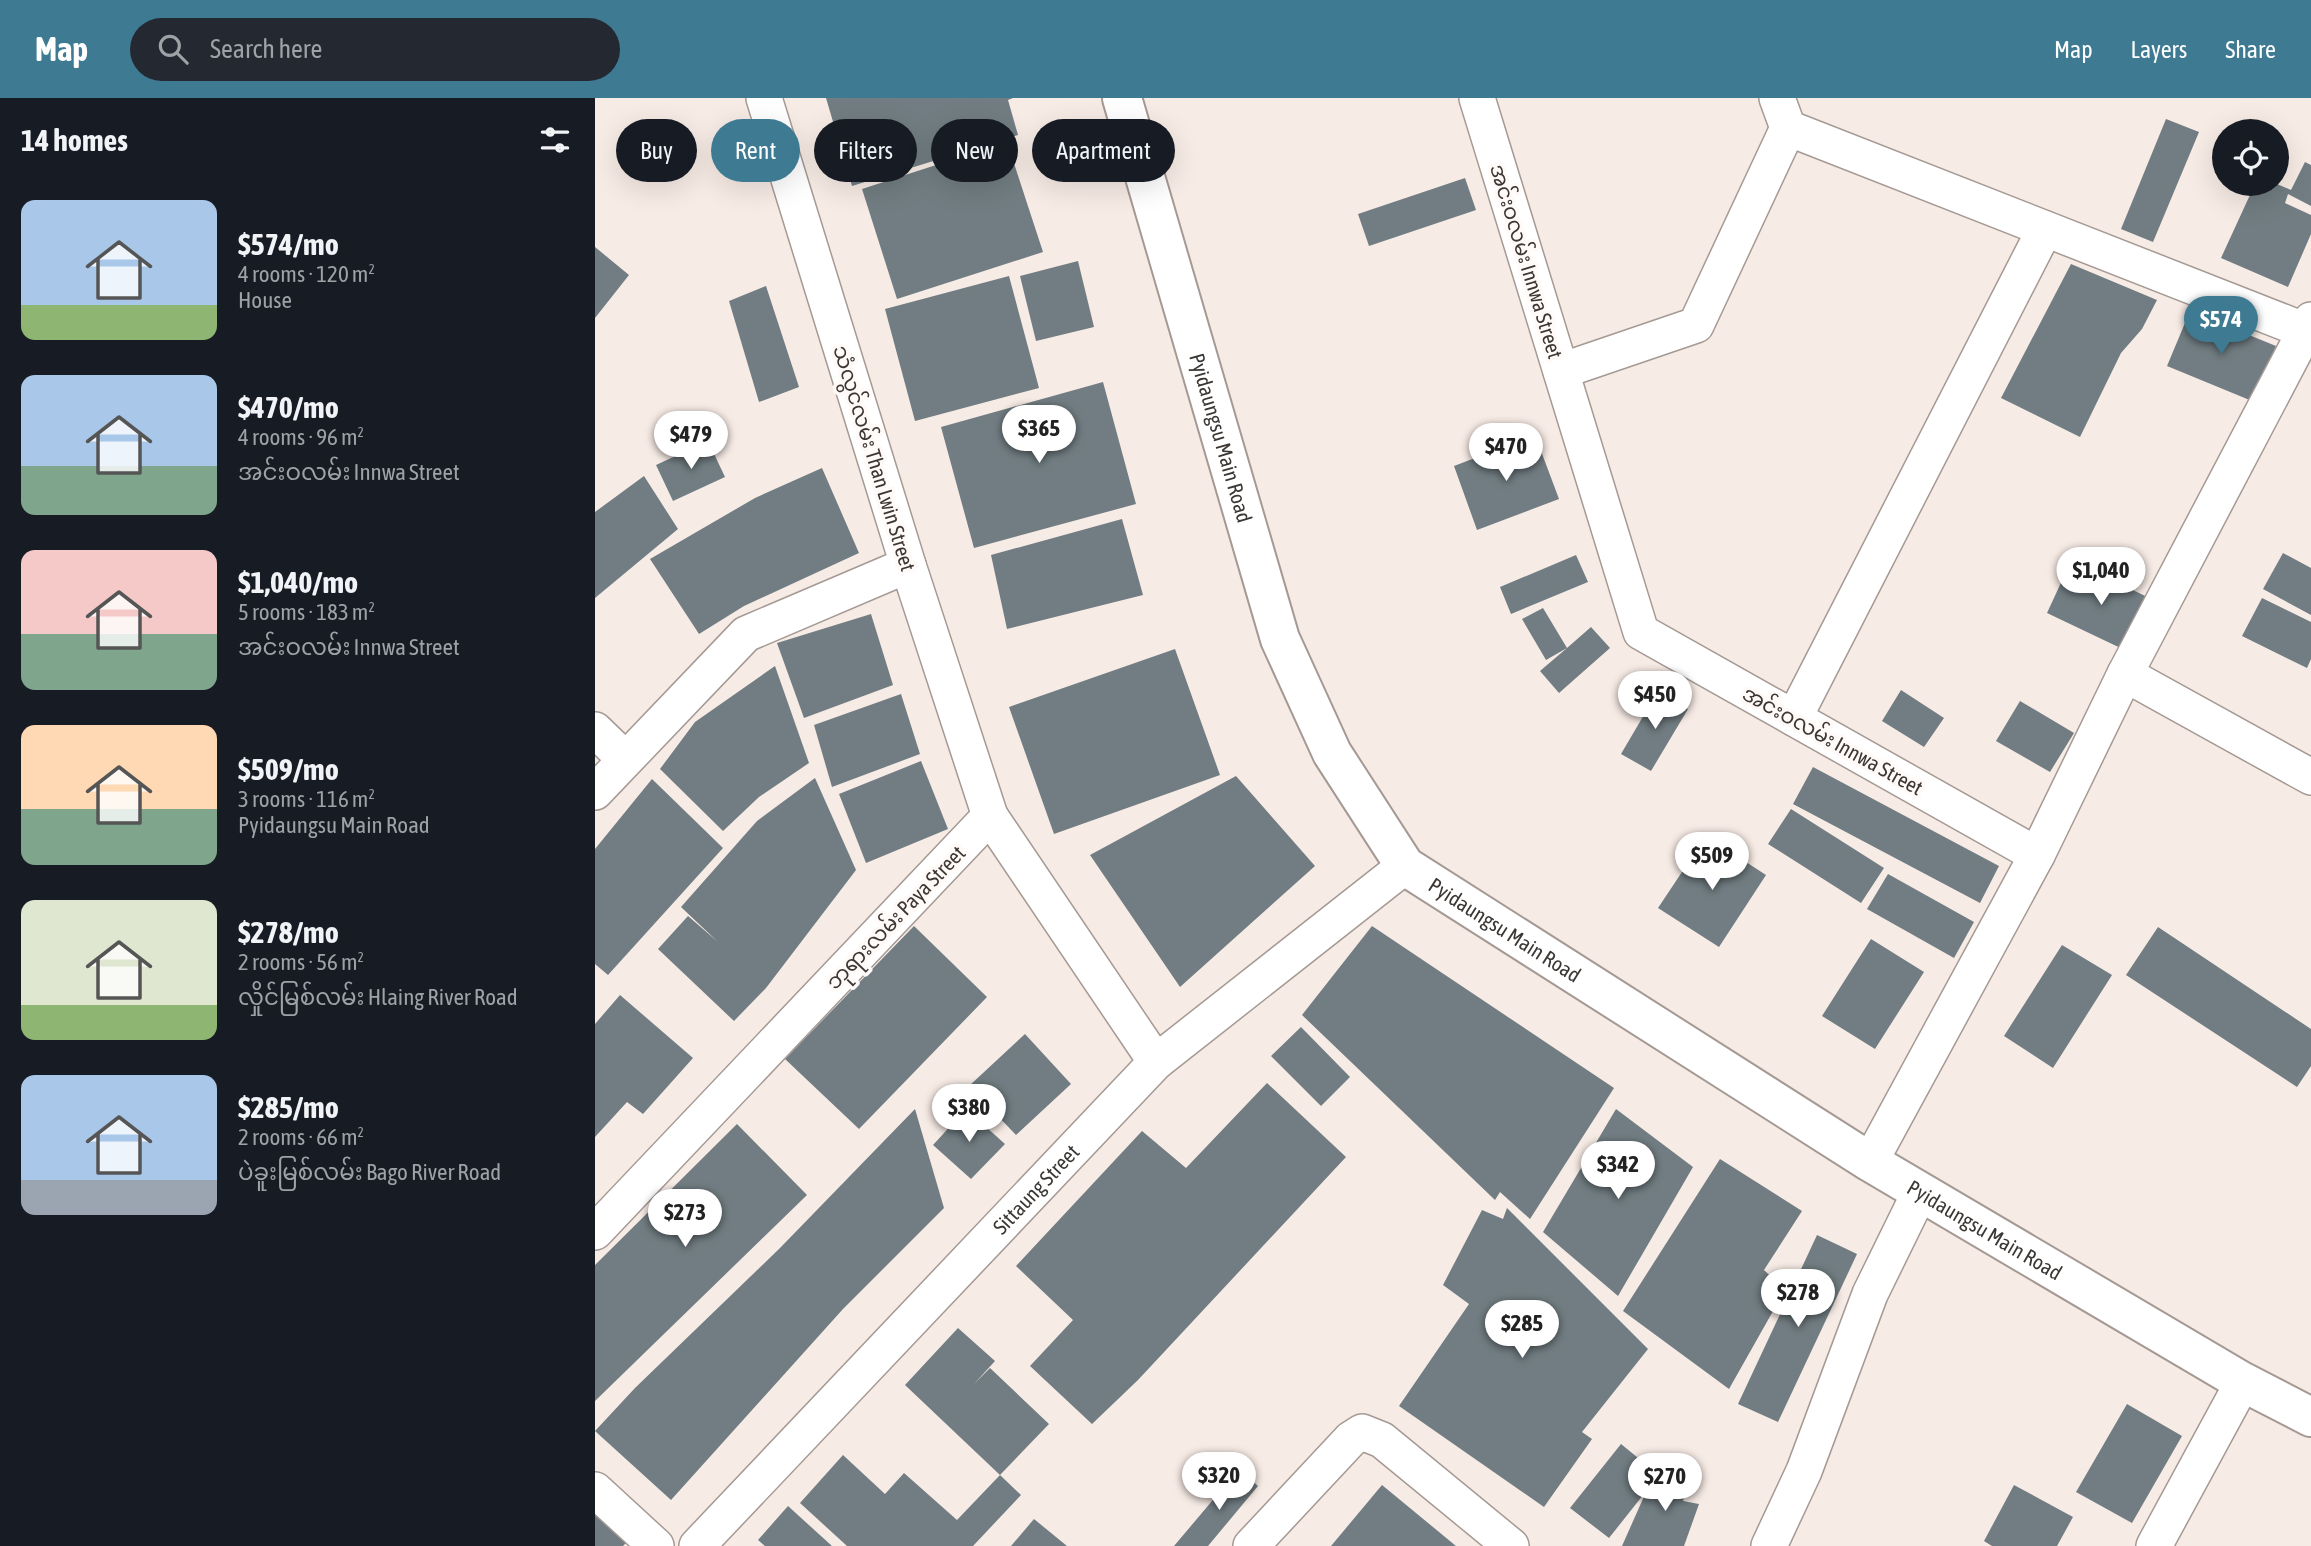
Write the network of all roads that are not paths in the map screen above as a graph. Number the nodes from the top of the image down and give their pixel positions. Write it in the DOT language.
graph roads {
  1 [pos="764,98"];
  2 [pos="1122,98"];
  3 [pos="1477,98"];
  4 [pos="1782,113"];
  5 [pos="2045,229"];
  6 [pos="2308,325"];
  7 [pos="1561,372"];
  8 [pos="908,565"];
  9 [pos="2125,674"];
  10 [pos="1794,718"];
  11 [pos="595,730"];
  12 [pos="625,759"];
  13 [pos="2311,777"];
  14 [pos="595,792"];
  15 [pos="990,816"];
  16 [pos="2037,855"];
  17 [pos="1405,866"];
  18 [pos="1156,1062"];
  19 [pos="1870,1162"];
  20 [pos="1920,1192"];
  21 [pos="595,1232"];
  22 [pos="2243,1382"];
  23 [pos="2311,1418"];
  24 [pos="595,1490"];
  25 [pos="656,1546"];
  26 [pos="697,1546"];
  27 [pos="1251,1546"];
  28 [pos="1511,1546"];
  29 [pos="1769,1546"];
  30 [pos="2154,1546"];
  1 -- 8 [label="street, သံလွင်လမ်း Than Lwin Street"];
  2 -- 17 [label="main road, Pyidaungsu Main Road"];
  3 -- 7 [label="street, အင်းဝလမ်း Innwa Street"];
  4 -- 5 [label="street"];
  4 -- 7 [label="street"];
  5 -- 6 [label="street"];
  5 -- 10 [label="street"];
  6 -- 9 [label="street"];
  7 -- 10 [label="street, အင်းဝလမ်း Innwa Street"];
  8 -- 12 [label="street"];
  8 -- 15 [label="street, သံလွင်လမ်း Than Lwin Street"];
  9 -- 13 [label="street"];
  9 -- 16 [label="street"];
  10 -- 16 [label="street, အင်းဝလမ်း Innwa Street"];
  11 -- 12 [label="street"];
  12 -- 14 [label="street"];
  15 -- 18 [label="street"];
  15 -- 21 [label="street, ဘုရားလမ်း Paya Street"];
  16 -- 19 [label="street"];
  17 -- 18 [label="street, Sittaung Street"];
  17 -- 19 [label="main road, Pyidaungsu Main Road"];
  18 -- 26 [label="street, Sittaung Street"];
  19 -- 20 [label="main road, Pyidaungsu Main Road"];
  20 -- 22 [label="main road, Pyidaungsu Main Road"];
  20 -- 29 [label="street"];
  22 -- 23 [label="main road, Pyidaungsu Main Road"];
  22 -- 30 [label="street"];
  24 -- 25 [label="street"];
  27 -- 28 [label="street"];
}
